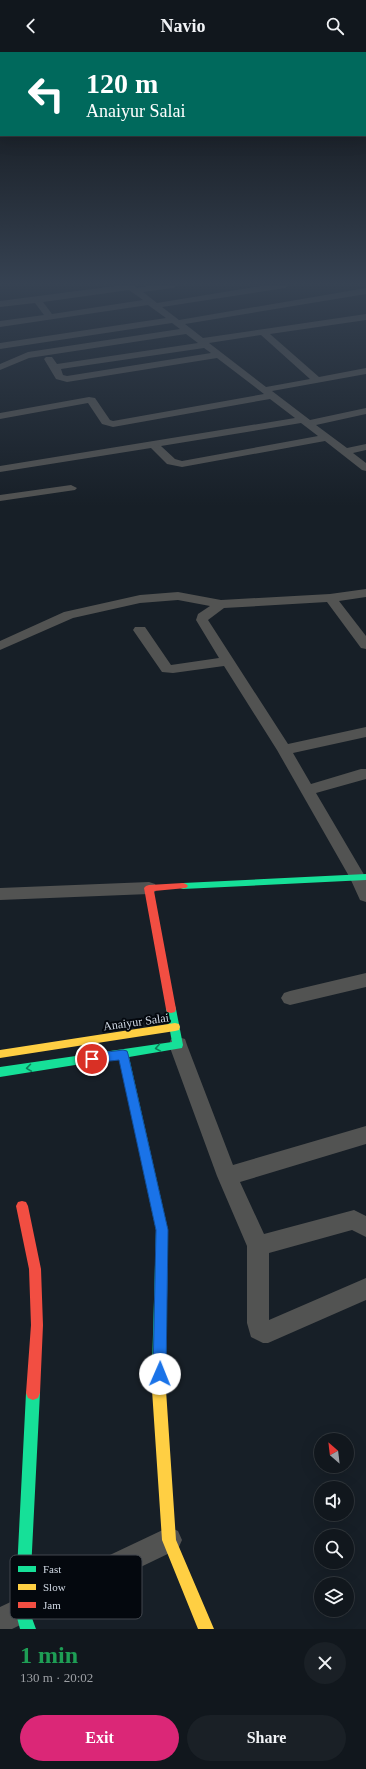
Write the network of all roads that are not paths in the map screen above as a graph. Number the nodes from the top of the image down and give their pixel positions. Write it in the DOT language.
graph roads {
  1 [pos="20,359"];
  2 [pos="48,359"];
  3 [pos="107,359"];
  4 [pos="195,359"];
  5 [pos="223,359"];
  6 [pos="293,359"];
  7 [pos="0,366"];
  8 [pos="55,367"];
  9 [pos="366,371"];
  10 [pos="317,380"];
  11 [pos="268,393"];
  12 [pos="366,411"];
  13 [pos="0,416"];
  14 [pos="305,422"];
  15 [pos="326,438"];
  16 [pos="153,444"];
  17 [pos="366,448"];
  18 [pos="345,452"];
  19 [pos="366,468"];
  20 [pos="0,469"];
  21 [pos="71,488"];
  22 [pos="0,498"];
  23 [pos="366,593"];
  24 [pos="330,598"];
  25 [pos="221,604"];
  26 [pos="360,627"];
  27 [pos="140,630"];
  28 [pos="366,645"];
  29 [pos="0,646"];
  30 [pos="228,661"];
  31 [pos="366,732"];
  32 [pos="284,750"];
  33 [pos="366,774"];
  34 [pos="307,790"];
  35 [pos="362,878"];
  36 [pos="149,888"];
  37 [pos="0,894"];
  38 [pos="366,896"];
  39 [pos="366,980"];
  40 [pos="290,998"];
  41 [pos="177,1036"];
  42 [pos="0,1054"];
  43 [pos="123,1054"];
  44 [pos="0,1072"];
  45 [pos="366,1135"];
  46 [pos="227,1176"];
  47 [pos="22,1206"];
  48 [pos="366,1227"];
  49 [pos="258,1246"];
  50 [pos="366,1289"];
  51 [pos="169,1540"];
  52 [pos="21,1555"];
  53 [pos="140,1555"];
  54 [pos="206,1629"];
  1 -- 7 [label="street"];
  2 -- 8 [label="street"];
  3 -- 8 [label="street"];
  4 -- 8 [label="street"];
  5 -- 11 [label="street"];
  6 -- 10 [label="street"];
  9 -- 10 [label="street"];
  10 -- 11 [label="street"];
  11 -- 13 [label="street"];
  11 -- 14 [label="street"];
  12 -- 14 [label="street"];
  14 -- 15 [label="street"];
  14 -- 16 [label="street"];
  15 -- 16 [label="street"];
  15 -- 18 [label="street"];
  16 -- 20 [label="street"];
  17 -- 18 [label="street"];
  18 -- 19 [label="street"];
  21 -- 22 [label="street"];
  23 -- 24 [label="street"];
  24 -- 25 [label="street"];
  24 -- 26 [label="street"];
  25 -- 29 [label="street"];
  25 -- 30 [label="street"];
  26 -- 28 [label="street"];
  27 -- 30 [label="street"];
  30 -- 32 [label="street"];
  31 -- 32 [label="street"];
  32 -- 34 [label="street"];
  33 -- 34 [label="street"];
  34 -- 35 [label="street"];
  35 -- 36 [label="street"];
  35 -- 38 [label="street"];
  36 -- 37 [label="street"];
  36 -- 41 [label="street"];
  39 -- 40 [label="street"];
  41 -- 42 [label="street, Anaiyur Salai"];
  41 -- 43 [label="street, one-way"];
  41 -- 46 [label="street"];
  43 -- 44 [label="street, one-way"];
  43 -- 51 [label="street"];
  45 -- 46 [label="street"];
  46 -- 49 [label="street"];
  47 -- 52 [label="street"];
  48 -- 49 [label="street"];
  49 -- 50 [label="street"];
  51 -- 53 [label="street"];
  51 -- 54 [label="street"];
}
